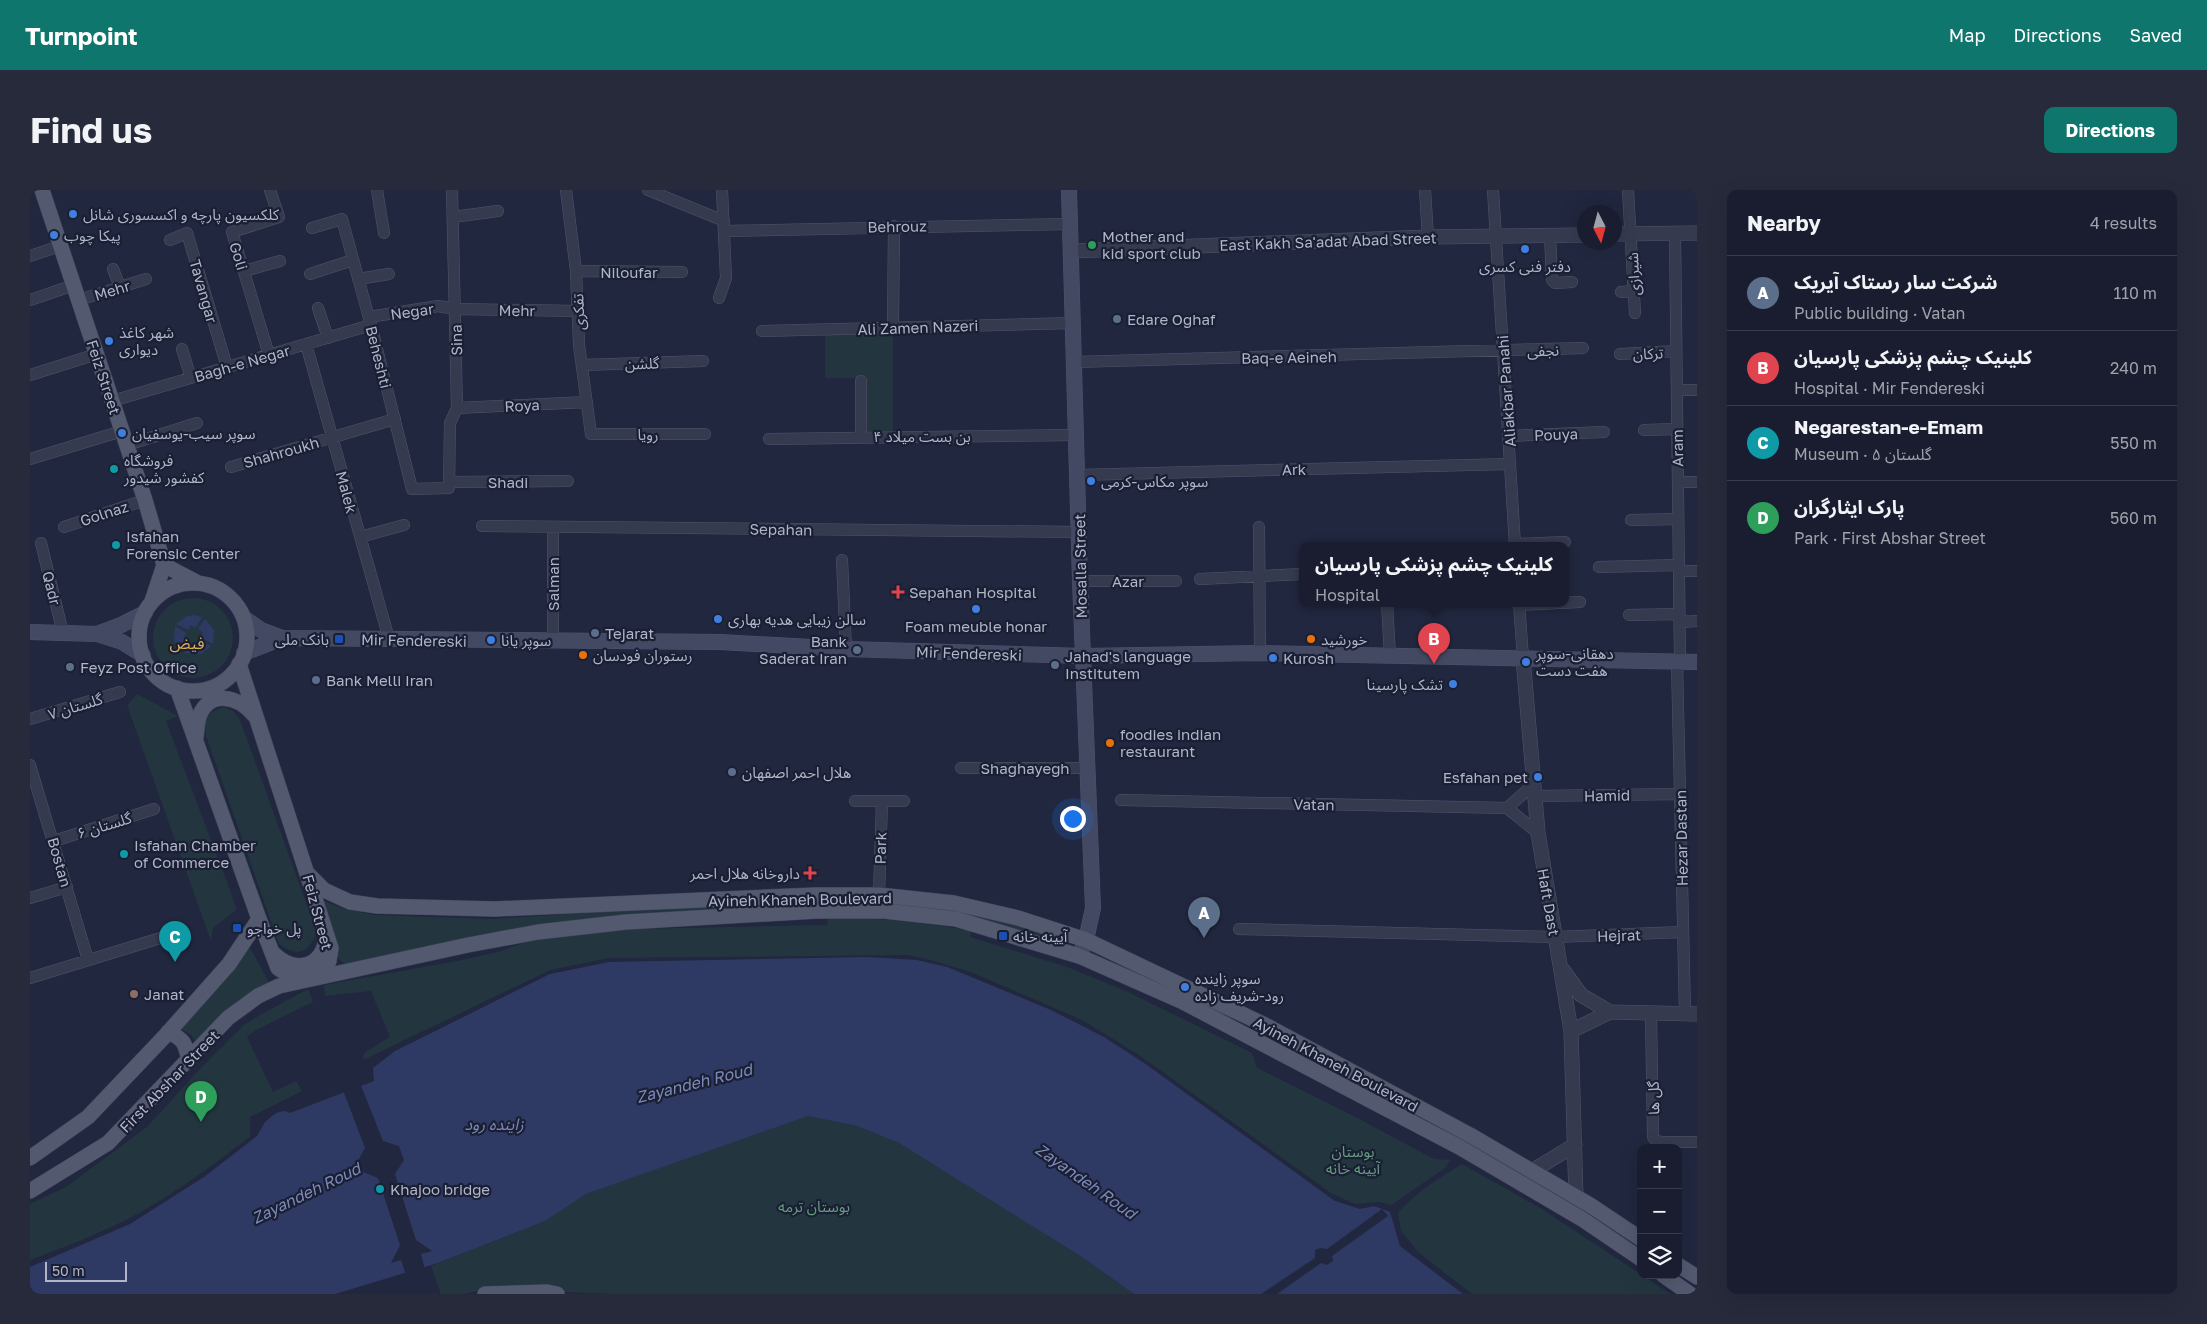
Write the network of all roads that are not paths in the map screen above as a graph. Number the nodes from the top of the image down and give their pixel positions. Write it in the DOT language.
graph roads {
  1 [pos="270,190"];
  2 [pos="376,190"];
  3 [pos="452,190"];
  4 [pos="566,190"];
  5 [pos="648,190"];
  6 [pos="722,190"];
  7 [pos="1069,190"];
  8 [pos="1425,190"];
  9 [pos="1493,190"];
  10 [pos="1628,190"];
  11 [pos="45,191"];
  12 [pos="498,211"];
  13 [pos="453,217"];
  14 [pos="1070,224"];
  15 [pos="724,226"];
  16 [pos="894,226"];
  17 [pos="312,228"];
  18 [pos="1675,233"];
  19 [pos="1697,233"];
  20 [pos="384,234"];
  21 [pos="1622,234"];
  22 [pos="1631,234"];
  23 [pos="1550,235"];
  24 [pos="1577,235"];
  25 [pos="1496,236"];
  26 [pos="1428,238"];
  27 [pos="170,240"];
  28 [pos="60,246"];
  29 [pos="1071,251"];
  30 [pos="30,256"];
  31 [pos="280,260"];
  32 [pos="353,260"];
  33 [pos="113,269"];
  34 [pos="244,271"];
  35 [pos="576,271"];
  36 [pos="682,272"];
  37 [pos="310,274"];
  38 [pos="389,274"];
  39 [pos="146,279"];
  40 [pos="358,279"];
  41 [pos="1572,282"];
  42 [pos="74,285"];
  43 [pos="120,287"];
  44 [pos="1634,291"];
  45 [pos="1620,292"];
  46 [pos="720,298"];
  47 [pos="30,300"];
  48 [pos="79,300"];
  49 [pos="318,308"];
  50 [pos="456,309"];
  51 [pos="578,312"];
  52 [pos="1635,313"];
  53 [pos="370,321"];
  54 [pos="1073,322"];
  55 [pos="893,327"];
  56 [pos="762,331"];
  57 [pos="328,338"];
  58 [pos="306,344"];
  59 [pos="1583,348"];
  60 [pos="182,349"];
  61 [pos="1676,351"];
  62 [pos="1503,352"];
  63 [pos="97,354"];
  64 [pos="1620,354"];
  65 [pos="269,355"];
  66 [pos="703,361"];
  67 [pos="1074,362"];
  68 [pos="582,365"];
  69 [pos="227,367"];
  70 [pos="30,375"];
  71 [pos="190,378"];
  72 [pos="861,381"];
  73 [pos="1677,390"];
  74 [pos="1697,390"];
  75 [pos="112,401"];
  76 [pos="587,402"];
  77 [pos="458,408"];
  78 [pos="394,419"];
  79 [pos="197,423"];
  80 [pos="1677,429"];
  81 [pos="1644,430"];
  82 [pos="1604,432"];
  83 [pos="591,434"];
  84 [pos="705,434"];
  85 [pos="1076,435"];
  86 [pos="861,436"];
  87 [pos="1508,436"];
  88 [pos="332,437"];
  89 [pos="125,438"];
  90 [pos="769,439"];
  91 [pos="30,459"];
  92 [pos="1510,464"];
  93 [pos="231,467"];
  94 [pos="1078,475"];
  95 [pos="568,481"];
  96 [pos="1678,482"];
  97 [pos="1697,482"];
  98 [pos="449,485"];
  99 [pos="145,500"];
  100 [pos="1678,518"];
  101 [pos="1631,520"];
  102 [pos="404,525"];
  103 [pos="64,526"];
  104 [pos="482,526"];
  105 [pos="553,527"];
  106 [pos="1259,527"];
  107 [pos="1079,532"];
  108 [pos="360,537"];
  109 [pos="1515,542"];
  110 [pos="41,543"];
  111 [pos="842,560"];
  112 [pos="164,565"];
  113 [pos="1599,567"];
  114 [pos="1679,568"];
  115 [pos="1697,572"];
  116 [pos="1299,574"];
  117 [pos="1259,575"];
  118 [pos="1200,579"];
  119 [pos="1176,580"];
  120 [pos="1080,581"];
  121 [pos="198,583"];
  122 [pos="1569,602"];
  123 [pos="1580,602"];
  124 [pos="1387,607"];
  125 [pos="1519,607"];
  126 [pos="148,608"];
  127 [pos="1629,615"];
  128 [pos="244,618"];
  129 [pos="1680,618"];
  130 [pos="1697,621"];
  131 [pos="30,632"];
  132 [pos="63,633"];
  133 [pos="97,634"];
  134 [pos="282,638"];
  135 [pos="389,639"];
  136 [pos="553,641"];
  137 [pos="846,649"];
  138 [pos="1260,653"];
  139 [pos="142,655"];
  140 [pos="1083,656"];
  141 [pos="1390,656"];
  142 [pos="1523,658"];
  143 [pos="242,659"];
  144 [pos="1679,662"];
  145 [pos="1697,662"];
  146 [pos="177,688"];
  147 [pos="120,692"];
  148 [pos="30,719"];
  149 [pos="257,719"];
  150 [pos="196,738"];
  151 [pos="961,768"];
  152 [pos="1088,768"];
  153 [pos="31,771"];
  154 [pos="1534,790"];
  155 [pos="1680,794"];
  156 [pos="1121,800"];
  157 [pos="855,801"];
  158 [pos="882,801"];
  159 [pos="904,801"];
  160 [pos="1507,808"];
  161 [pos="154,809"];
  162 [pos="1538,833"];
  163 [pos="54,841"];
  164 [pos="308,874"];
  165 [pos="67,887"];
  166 [pos="879,895"];
  167 [pos="30,898"];
  168 [pos="728,899"];
  169 [pos="729,916"];
  170 [pos="259,919"];
  171 [pos="1239,929"];
  172 [pos="327,931"];
  173 [pos="1684,932"];
  174 [pos="167,936"];
  175 [pos="1556,937"];
  176 [pos="1086,940"];
  177 [pos="272,951"];
  178 [pos="1079,956"];
  179 [pos="88,960"];
  180 [pos="1560,966"];
  181 [pos="30,978"];
  182 [pos="311,978"];
  183 [pos="1610,1012"];
  184 [pos="1651,1013"];
  185 [pos="1691,1014"];
  186 [pos="1572,1031"];
  187 [pos="168,1032"];
  188 [pos="189,1060"];
  189 [pos="1697,1142"];
  190 [pos="1574,1145"];
  191 [pos="30,1158"];
  192 [pos="1532,1171"];
  193 [pos="30,1191"];
  194 [pos="1576,1197"];
  195 [pos="1637,1236"];
  196 [pos="1637,1256"];
  197 [pos="1682,1267"];
  198 [pos="1697,1277"];
  199 [pos="1669,1279"];
  200 [pos="485,1294"];
  201 [pos="557,1294"];
  202 [pos="1690,1294"];
  1 -- 34 [label="street, Goli"];
  2 -- 20 [label="street"];
  3 -- 13 [label="street, Sina"];
  4 -- 35 [label="street, تفکری"];
  5 -- 15 [label="street"];
  6 -- 15 [label="street"];
  7 -- 14 [label="main road, Mosalla Street"];
  8 -- 26 [label="street"];
  9 -- 25 [label="street, Aliakbar Panahi"];
  10 -- 22 [label="street, شیرازی"];
  11 -- 28 [label="main road, Feiz Street"];
  12 -- 13 [label="street"];
  13 -- 50 [label="street, Sina"];
  14 -- 16 [label="street, Behrouz"];
  14 -- 29 [label="main road, Mosalla Street"];
  15 -- 16 [label="street, Behrouz"];
  15 -- 46 [label="street"];
  16 -- 55 [label="street"];
  17 -- 32 [label="street, Beheshti"];
  18 -- 19 [label="street"];
  18 -- 22 [label="street"];
  18 -- 61 [label="street, Aram"];
  21 -- 22 [label="street"];
  22 -- 44 [label="street, شیرازی"];
  23 -- 24 [label="street, East Kakh Sa'adat Abad Street"];
  23 -- 25 [label="street, East Kakh Sa'adat Abad Street"];
  23 -- 41 [label="street"];
  25 -- 26 [label="street, East Kakh Sa'adat Abad Street"];
  25 -- 62 [label="street, Aliakbar Panahi"];
  26 -- 29 [label="street, East Kakh Sa'adat Abad Street"];
  27 -- 69 [label="street, Tavangar"];
  28 -- 30 [label="street"];
  28 -- 42 [label="main road, Feiz Street"];
  29 -- 54 [label="main road, Mosalla Street"];
  31 -- 34 [label="street"];
  32 -- 37 [label="street"];
  32 -- 40 [label="street, Beheshti"];
  33 -- 43 [label="street"];
  34 -- 65 [label="street, Goli"];
  35 -- 36 [label="street, Niloufar"];
  35 -- 51 [label="street, تفکری"];
  38 -- 40 [label="street"];
  39 -- 43 [label="street, Mehr"];
  40 -- 53 [label="street, Beheshti"];
  42 -- 47 [label="street"];
  42 -- 48 [label="main road, Feiz Street"];
  43 -- 48 [label="street, Mehr"];
  44 -- 45 [label="street"];
  44 -- 52 [label="street, شیرازی"];
  48 -- 63 [label="main road, Feiz Street"];
  49 -- 57 [label="street"];
  50 -- 51 [label="street, Mehr"];
  50 -- 53 [label="street, Negar"];
  50 -- 77 [label="street, Sina"];
  51 -- 68 [label="street, تفکری"];
  53 -- 57 [label="street, Bagh-e Negar"];
  53 -- 78 [label="street, Beheshti"];
  54 -- 55 [label="street, Ali Zamen Nazeri"];
  54 -- 67 [label="main road, Mosalla Street"];
  55 -- 56 [label="street, Ali Zamen Nazeri"];
  57 -- 58 [label="street, Bagh-e Negar"];
  58 -- 65 [label="street, Bagh-e Negar"];
  58 -- 88 [label="street, Malek"];
  59 -- 62 [label="street, نجفی"];
  60 -- 71 [label="street"];
  61 -- 64 [label="street, ترکان"];
  61 -- 73 [label="street, Aram"];
  62 -- 67 [label="street, Baq-e Aeineh"];
  62 -- 87 [label="street, Aliakbar Panahi"];
  63 -- 70 [label="street"];
  63 -- 75 [label="main road, Feiz Street"];
  65 -- 69 [label="street, Bagh-e Negar"];
  66 -- 68 [label="street, گلشن"];
  67 -- 85 [label="main road, Mosalla Street"];
  68 -- 76 [label="street, تفکری"];
  69 -- 71 [label="street, Bagh-e Negar"];
  71 -- 75 [label="street, Bagh-e Negar"];
  72 -- 86 [label="street"];
  73 -- 74 [label="street"];
  73 -- 80 [label="street, Aram"];
  75 -- 89 [label="main road, Feiz Street"];
  76 -- 77 [label="street, Roya"];
  76 -- 83 [label="street, تفکری"];
  77 -- 98 [label="street, Sina"];
  78 -- 88 [label="street, Shahroukh"];
  78 -- 98 [label="street, Beheshti"];
  79 -- 89 [label="street"];
  80 -- 81 [label="street"];
  80 -- 96 [label="street, Aram"];
  82 -- 87 [label="street, Pouya"];
  83 -- 84 [label="street, رویا"];
  85 -- 86 [label="street, بن بست میلاد ۴"];
  85 -- 94 [label="main road, Mosalla Street"];
  86 -- 90 [label="street, بن بست میلاد ۴"];
  87 -- 92 [label="street, Aliakbar Panahi"];
  88 -- 93 [label="street, Shahroukh"];
  88 -- 108 [label="street, Malek"];
  89 -- 91 [label="street"];
  89 -- 99 [label="main road, Feiz Street"];
  92 -- 94 [label="street, Ark"];
  92 -- 109 [label="street, Aliakbar Panahi"];
  94 -- 107 [label="main road, Mosalla Street"];
  95 -- 98 [label="street, Shadi"];
  96 -- 97 [label="street"];
  96 -- 100 [label="street, Aram"];
  99 -- 103 [label="street, Golnaz"];
  99 -- 112 [label="main road, Feiz Street"];
  100 -- 101 [label="street"];
  100 -- 114 [label="street, Aram"];
  102 -- 108 [label="street"];
  104 -- 105 [label="street, Sepahan"];
  105 -- 107 [label="street, Sepahan"];
  105 -- 136 [label="street, Salman"];
  106 -- 117 [label="street"];
  107 -- 120 [label="main road, Mosalla Street"];
  108 -- 135 [label="street, Malek"];
  110 -- 132 [label="street, Qadr"];
  111 -- 137 [label="street"];
  112 -- 121 [label="main road"];
  112 -- 126 [label="main road"];
  113 -- 114 [label="street"];
  114 -- 115 [label="street"];
  114 -- 129 [label="street, Aram"];
  116 -- 117 [label="street"];
  117 -- 118 [label="street"];
  117 -- 138 [label="street"];
  119 -- 120 [label="street, Azar"];
  120 -- 140 [label="main road, Mosalla Street"];
  121 -- 126 [label="main road"];
  121 -- 128 [label="main road"];
  122 -- 123 [label="street"];
  124 -- 141 [label="street"];
  125 -- 142 [label="street"];
  126 -- 133 [label="main road"];
  126 -- 139 [label="main road"];
  127 -- 129 [label="street"];
  128 -- 134 [label="main road"];
  128 -- 143 [label="main road"];
  129 -- 130 [label="street"];
  129 -- 144 [label="street, Aram"];
  131 -- 132 [label="main road"];
  132 -- 133 [label="main road"];
  133 -- 139 [label="main road"];
  134 -- 135 [label="main road, Mir Fendereski"];
  134 -- 143 [label="main road, Mir Fendereski"];
  135 -- 136 [label="main road, Mir Fendereski"];
  136 -- 137 [label="main road, Mir Fendereski"];
  137 -- 140 [label="main road, Mir Fendereski"];
  138 -- 140 [label="main road, Mir Fendereski"];
  138 -- 141 [label="main road, Mir Fendereski"];
  139 -- 146 [label="main road"];
  140 -- 152 [label="main road, Mosalla Street"];
  141 -- 142 [label="main road, Mir Fendereski"];
  142 -- 144 [label="main road, Mir Fendereski"];
  142 -- 154 [label="street, Haft Dast"];
  143 -- 146 [label="main road"];
  143 -- 149 [label="main road, Feiz Street"];
  144 -- 145 [label="main road, Mir Fendereski"];
  144 -- 155 [label="street, Hezar Dastan"];
  146 -- 150 [label="main road"];
  147 -- 148 [label="street, گلستان ۷"];
  149 -- 150 [label="main road"];
  149 -- 164 [label="main road, Feiz Street"];
  150 -- 170 [label="main road"];
  151 -- 152 [label="street, Shaghayegh"];
  152 -- 176 [label="main road, Mosalla Street"];
  153 -- 163 [label="street, Bostan"];
  154 -- 155 [label="street, Hamid"];
  154 -- 160 [label="street"];
  154 -- 162 [label="street, Haft Dast"];
  155 -- 173 [label="street, Hezar Dastan"];
  156 -- 160 [label="street, Vatan"];
  157 -- 158 [label="street"];
  158 -- 159 [label="street"];
  158 -- 166 [label="street, Park"];
  160 -- 162 [label="street"];
  161 -- 163 [label="street, گلستان ۶"];
  162 -- 175 [label="street, Haft Dast"];
  163 -- 165 [label="street, Bostan"];
  164 -- 168 [label="main road, Ayineh Khaneh Boulevard"];
  164 -- 172 [label="main road, Feiz Street"];
  165 -- 167 [label="street"];
  165 -- 179 [label="street, Bostan"];
  166 -- 168 [label="main road, Ayineh Khaneh Boulevard"];
  166 -- 176 [label="main road, Ayineh Khaneh Boulevard"];
  168 -- 169 [label="main road"];
  169 -- 178 [label="main road, Ayineh Khaneh Boulevard"];
  169 -- 182 [label="main road, Ayineh Khaneh Boulevard"];
  170 -- 177 [label="main road"];
  170 -- 187 [label="main road"];
  171 -- 175 [label="street"];
  172 -- 177 [label="main road"];
  172 -- 182 [label="main road, Feiz Street"];
  173 -- 175 [label="street, Hejrat"];
  173 -- 185 [label="street, Hezar Dastan"];
  174 -- 179 [label="street"];
  175 -- 180 [label="street, Haft Dast"];
  176 -- 178 [label="main road, Mosalla Street"];
  176 -- 192 [label="main road, Ayineh Khaneh Boulevard"];
  177 -- 182 [label="main road"];
  178 -- 196 [label="main road, Ayineh Khaneh Boulevard"];
  179 -- 181 [label="street"];
  180 -- 183 [label="street"];
  180 -- 186 [label="street, Haft Dast"];
  182 -- 188 [label="main road, First Abshar Street"];
  183 -- 184 [label="street"];
  183 -- 186 [label="street"];
  184 -- 185 [label="street"];
  184 -- 189 [label="street, گل ها"];
  186 -- 190 [label="street, Haft Dast"];
  187 -- 188 [label="main road"];
  187 -- 191 [label="main road"];
  188 -- 193 [label="main road, First Abshar Street"];
  190 -- 192 [label="street"];
  190 -- 194 [label="street, Haft Dast"];
  192 -- 194 [label="main road, Ayineh Khaneh Boulevard"];
  194 -- 195 [label="main road, Ayineh Khaneh Boulevard"];
  197 -- 198 [label="main road"];
  199 -- 202 [label="main road"];
  200 -- 201 [label="main road"];
}
